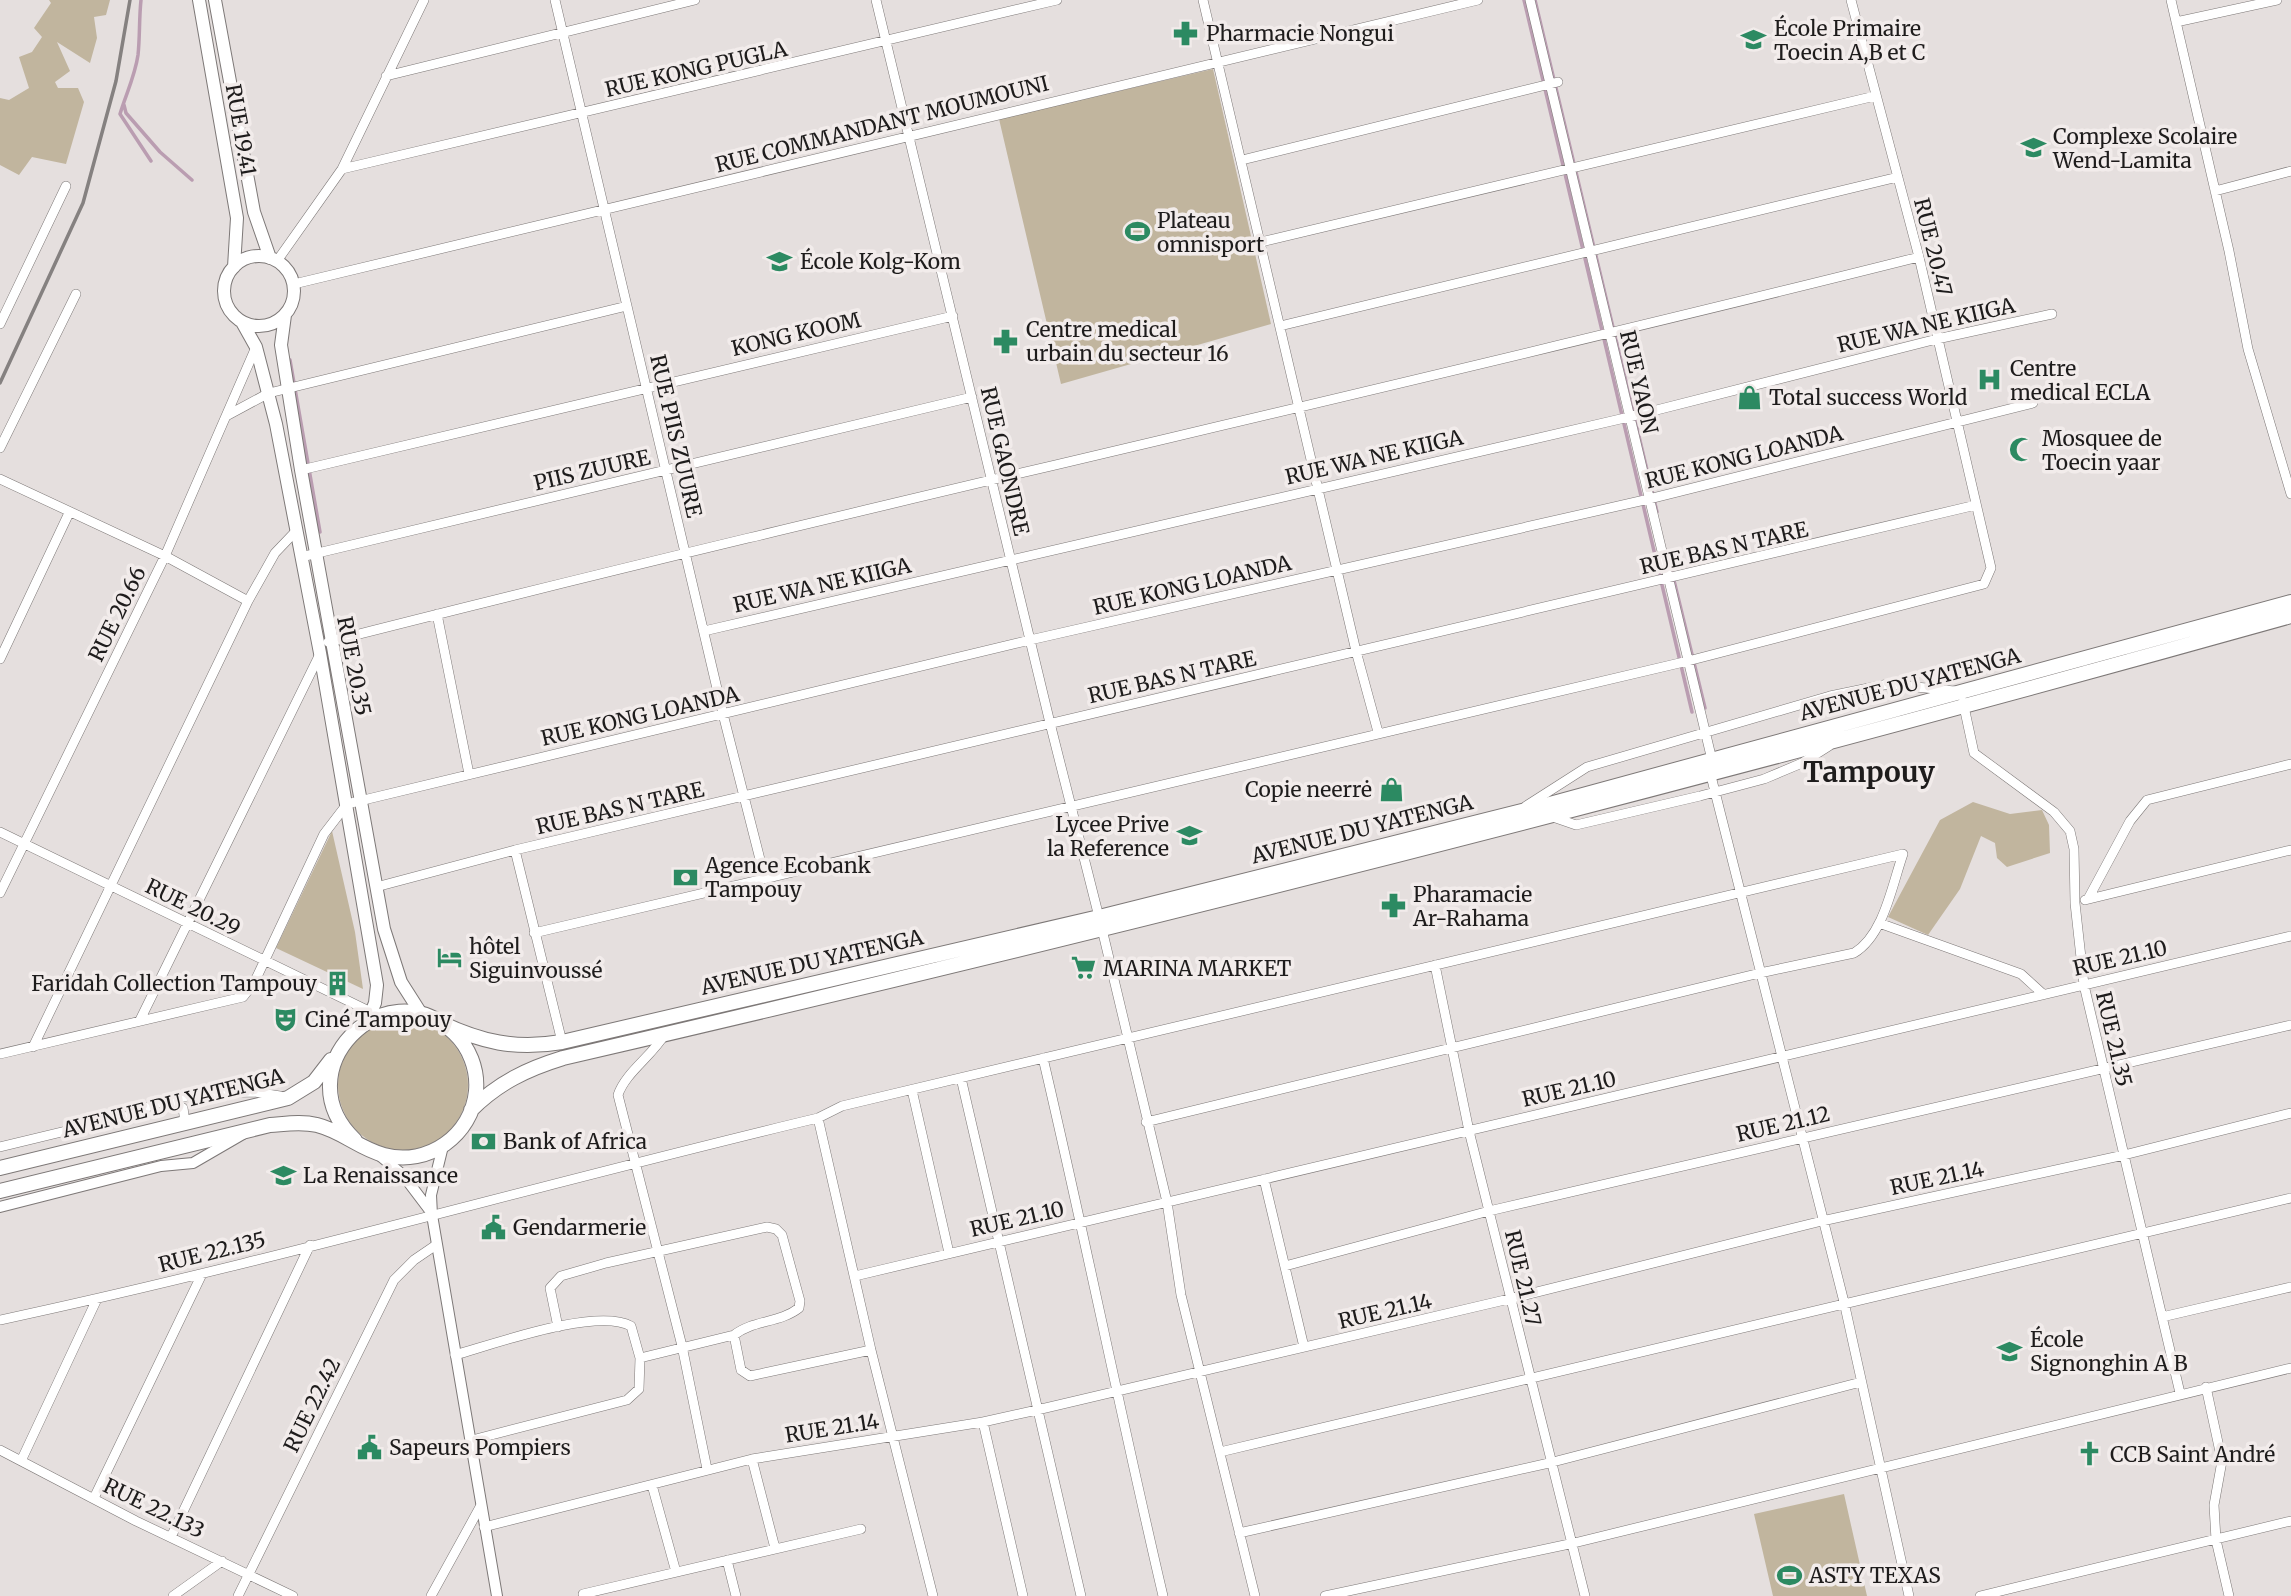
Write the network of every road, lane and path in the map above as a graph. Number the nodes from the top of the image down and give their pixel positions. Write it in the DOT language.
graph roads {
  1 [pos="199,0"];
  2 [pos="215,0"];
  3 [pos="424,0"];
  4 [pos="555,0"];
  5 [pos="695,0"];
  6 [pos="876,0"];
  7 [pos="1057,0"];
  8 [pos="1203,0"];
  9 [pos="1478,0"];
  10 [pos="1530,0"];
  11 [pos="1851,0"];
  12 [pos="2171,0"];
  13 [pos="2277,0"];
  14 [pos="2176,22"];
  15 [pos="563,31"];
  16 [pos="886,41"];
  17 [pos="1218,61"];
  18 [pos="386,76"];
  19 [pos="1554,84"];
  20 [pos="1875,96"];
  21 [pos="582,113"];
  22 [pos="908,136"];
  23 [pos="1242,160"];
  24 [pos="342,169"];
  25 [pos="1571,170"];
  26 [pos="2291,171"];
  27 [pos="1898,177"];
  28 [pos="66,186"];
  29 [pos="2215,191"];
  30 [pos="604,209"];
  31 [pos="1261,242"];
  32 [pos="1590,251"];
  33 [pos="1919,257"];
  34 [pos="274,260"];
  35 [pos="234,267"];
  36 [pos="294,284"];
  37 [pos="76,294"];
  38 [pos="627,306"];
  39 [pos="2052,314"];
  40 [pos="285,315"];
  41 [pos="953,316"];
  42 [pos="242,322"];
  43 [pos="0,324"];
  44 [pos="1280,326"];
  45 [pos="1611,335"];
  46 [pos="1937,339"];
  47 [pos="256,347"];
  48 [pos="646,386"];
  49 [pos="287,388"];
  50 [pos="269,393"];
  51 [pos="972,397"];
  52 [pos="2033,403"];
  53 [pos="1298,407"];
  54 [pos="228,415"];
  55 [pos="1629,417"];
  56 [pos="1956,421"];
  57 [pos="0,448"];
  58 [pos="300,470"];
  59 [pos="667,470"];
  60 [pos="992,479"];
  61 [pos="0,480"];
  62 [pos="1318,488"];
  63 [pos="2291,494"];
  64 [pos="1649,499"];
  65 [pos="1976,505"];
  66 [pos="69,513"];
  67 [pos="296,531"];
  68 [pos="685,551"];
  69 [pos="308,555"];
  70 [pos="165,556"];
  71 [pos="1011,558"];
  72 [pos="1337,569"];
  73 [pos="1668,579"];
  74 [pos="248,601"];
  75 [pos="2291,602"];
  76 [pos="437,614"];
  77 [pos="2291,616"];
  78 [pos="704,631"];
  79 [pos="1030,640"];
  80 [pos="325,647"];
  81 [pos="1356,651"];
  82 [pos="0,659"];
  83 [pos="1688,661"];
  84 [pos="1962,698"];
  85 [pos="723,714"];
  86 [pos="1049,723"];
  87 [pos="1378,732"];
  88 [pos="1706,735"];
  89 [pos="1846,736"];
  90 [pos="2291,764"];
  91 [pos="1711,766"];
  92 [pos="469,774"];
  93 [pos="1716,792"];
  94 [pos="744,797"];
  95 [pos="354,802"];
  96 [pos="1072,806"];
  97 [pos="1518,811"];
  98 [pos="1548,815"];
  99 [pos="0,832"];
  100 [pos="25,843"];
  101 [pos="516,850"];
  102 [pos="2291,850"];
  103 [pos="765,879"];
  104 [pos="110,885"];
  105 [pos="376,887"];
  106 [pos="1743,892"];
  107 [pos="0,893"];
  108 [pos="2088,899"];
  109 [pos="2075,902"];
  110 [pos="1101,923"];
  111 [pos="1879,923"];
  112 [pos="188,924"];
  113 [pos="534,933"];
  114 [pos="2291,936"];
  115 [pos="264,961"];
  116 [pos="1435,965"];
  117 [pos="1760,973"];
  118 [pos="2084,985"];
  119 [pos="2043,995"];
  120 [pos="721,1012"];
  121 [pos="422,1015"];
  122 [pos="369,1017"];
  123 [pos="140,1020"];
  124 [pos="439,1022"];
  125 [pos="2291,1025"];
  126 [pos="665,1034"];
  127 [pos="1126,1039"];
  128 [pos="562,1042"];
  129 [pos="33,1047"];
  130 [pos="1450,1050"];
  131 [pos="339,1051"];
  132 [pos="0,1054"];
  133 [pos="1783,1056"];
  134 [pos="1043,1058"];
  135 [pos="2103,1069"];
  136 [pos="961,1078"];
  137 [pos="912,1090"];
  138 [pos="288,1098"];
  139 [pos="172,1099"];
  140 [pos="471,1110"];
  141 [pos="2291,1113"];
  142 [pos="818,1118"];
  143 [pos="185,1122"];
  144 [pos="1146,1122"];
  145 [pos="252,1128"];
  146 [pos="1469,1131"];
  147 [pos="1801,1138"];
  148 [pos="355,1140"];
  149 [pos="443,1146"];
  150 [pos="0,1147"];
  151 [pos="377,1153"];
  152 [pos="2124,1156"];
  153 [pos="633,1162"];
  154 [pos="0,1168"];
  155 [pos="1264,1179"];
  156 [pos="0,1191"];
  157 [pos="2291,1198"];
  158 [pos="1167,1202"];
  159 [pos="0,1207"];
  160 [pos="1489,1211"];
  161 [pos="432,1215"];
  162 [pos="1822,1221"];
  163 [pos="1081,1223"];
  164 [pos="2142,1234"];
  165 [pos="998,1242"];
  166 [pos="310,1245"];
  167 [pos="436,1245"];
  168 [pos="658,1252"];
  169 [pos="949,1253"];
  170 [pos="1285,1266"];
  171 [pos="202,1274"];
  172 [pos="855,1276"];
  173 [pos="2291,1287"];
  174 [pos="97,1299"];
  175 [pos="1510,1300"];
  176 [pos="1844,1302"];
  177 [pos="2162,1317"];
  178 [pos="0,1320"];
  179 [pos="558,1327"];
  180 [pos="734,1335"];
  181 [pos="682,1346"];
  182 [pos="1304,1348"];
  183 [pos="871,1350"];
  184 [pos="455,1355"];
  185 [pos="640,1358"];
  186 [pos="2291,1368"];
  187 [pos="1200,1372"];
  188 [pos="1529,1380"];
  189 [pos="1861,1382"];
  190 [pos="2206,1387"];
  191 [pos="1114,1392"];
  192 [pos="2180,1393"];
  193 [pos="1038,1410"];
  194 [pos="983,1422"];
  195 [pos="895,1436"];
  196 [pos="472,1440"];
  197 [pos="0,1450"];
  198 [pos="1220,1452"];
  199 [pos="752,1459"];
  200 [pos="21,1461"];
  201 [pos="1549,1463"];
  202 [pos="1878,1467"];
  203 [pos="707,1469"];
  204 [pos="652,1485"];
  205 [pos="94,1498"];
  206 [pos="480,1507"];
  207 [pos="2291,1521"];
  208 [pos="484,1527"];
  209 [pos="861,1529"];
  210 [pos="1239,1533"];
  211 [pos="171,1537"];
  212 [pos="2216,1539"];
  213 [pos="1574,1544"];
  214 [pos="775,1548"];
  215 [pos="727,1560"];
  216 [pos="222,1562"];
  217 [pos="676,1572"];
  218 [pos="249,1574"];
  219 [pos="583,1594"];
  220 [pos="173,1596"];
  221 [pos="238,1596"];
  222 [pos="293,1596"];
  223 [pos="431,1596"];
  224 [pos="496,1596"];
  225 [pos="736,1596"];
  226 [pos="932,1596"];
  227 [pos="1023,1596"];
  228 [pos="1081,1596"];
  229 [pos="1163,1596"];
  230 [pos="1255,1596"];
  231 [pos="1325,1596"];
  232 [pos="1585,1596"];
  233 [pos="1909,1596"];
  234 [pos="1980,1596"];
  235 [pos="2229,1596"];
  1 -- 35 [label="main road, RUE 19.41"];
  2 -- 34 [label="main road, RUE 19.41"];
  3 -- 18 [label="street"];
  4 -- 15 [label="street, RUE PIIS ZUURE"];
  5 -- 15 [label="street"];
  6 -- 16 [label="street, RUE GAONDRE"];
  7 -- 16 [label="street, RUE KONG PUGLA"];
  8 -- 17 [label="street"];
  9 -- 17 [label="street, RUE COMMANDANT MOUMOUNI"];
  10 -- 19 [label="street, RUE YAON"];
  11 -- 20 [label="street, RUE 20.47"];
  12 -- 14 [label="street"];
  13 -- 14 [label="street"];
  14 -- 29 [label="street"];
  15 -- 18 [label="street"];
  15 -- 21 [label="street, RUE PIIS ZUURE"];
  16 -- 21 [label="street, RUE KONG PUGLA"];
  16 -- 22 [label="street, RUE GAONDRE"];
  17 -- 22 [label="street, RUE COMMANDANT MOUMOUNI"];
  17 -- 23 [label="street"];
  18 -- 24 [label="street"];
  19 -- 23 [label="street"];
  19 -- 25 [label="street, RUE YAON"];
  20 -- 25 [label="street"];
  20 -- 27 [label="street, RUE 20.47"];
  21 -- 24 [label="street, RUE KONG PUGLA"];
  21 -- 30 [label="street, RUE PIIS ZUURE"];
  22 -- 30 [label="street, RUE COMMANDANT MOUMOUNI"];
  22 -- 41 [label="street, RUE GAONDRE"];
  23 -- 31 [label="street"];
  24 -- 34 [label="street"];
  25 -- 31 [label="street"];
  25 -- 32 [label="street, RUE YAON"];
  26 -- 29 [label="street"];
  27 -- 32 [label="street"];
  27 -- 33 [label="street, RUE 20.47"];
  28 -- 43 [label="street"];
  29 -- 63 [label="street"];
  30 -- 36 [label="street, RUE COMMANDANT MOUMOUNI"];
  30 -- 38 [label="street, RUE PIIS ZUURE"];
  31 -- 44 [label="street"];
  32 -- 44 [label="street"];
  32 -- 45 [label="street, RUE YAON"];
  33 -- 45 [label="street"];
  33 -- 46 [label="street, RUE 20.47"];
  34 -- 35 [label="main road"];
  34 -- 36 [label="main road"];
  35 -- 42 [label="main road"];
  36 -- 40 [label="main road"];
  37 -- 57 [label="street"];
  38 -- 48 [label="street, RUE PIIS ZUURE"];
  38 -- 49 [label="street"];
  39 -- 46 [label="street, RUE WA NE KIIGA"];
  40 -- 42 [label="main road"];
  40 -- 49 [label="main road, RUE 20.35"];
  41 -- 48 [label="street, KONG KOOM"];
  41 -- 51 [label="street, RUE GAONDRE"];
  42 -- 47 [label="main road, RUE 20.35"];
  44 -- 53 [label="street"];
  45 -- 53 [label="street"];
  45 -- 55 [label="street, RUE YAON"];
  46 -- 55 [label="street, RUE WA NE KIIGA"];
  46 -- 56 [label="street, RUE 20.47"];
  47 -- 50 [label="main road, RUE 20.35"];
  47 -- 54 [label="street, RUE 20.66"];
  48 -- 58 [label="street, KONG KOOM"];
  48 -- 59 [label="street, RUE PIIS ZUURE"];
  49 -- 50 [label="street"];
  49 -- 58 [label="main road, RUE 20.35"];
  50 -- 54 [label="street"];
  50 -- 67 [label="main road, RUE 20.35"];
  51 -- 59 [label="street, PIIS ZUURE"];
  51 -- 60 [label="street, RUE GAONDRE"];
  52 -- 56 [label="street, RUE KONG LOANDA"];
  53 -- 60 [label="street"];
  53 -- 62 [label="street"];
  54 -- 70 [label="street, RUE 20.66"];
  55 -- 62 [label="street, RUE WA NE KIIGA"];
  55 -- 64 [label="street, RUE YAON"];
  56 -- 64 [label="street, RUE KONG LOANDA"];
  56 -- 65 [label="street, RUE 20.47"];
  58 -- 69 [label="main road, RUE 20.35"];
  59 -- 68 [label="street, RUE PIIS ZUURE"];
  59 -- 69 [label="street, PIIS ZUURE"];
  60 -- 68 [label="street"];
  60 -- 71 [label="street, RUE GAONDRE"];
  61 -- 66 [label="street"];
  62 -- 71 [label="street, RUE WA NE KIIGA"];
  62 -- 72 [label="street"];
  64 -- 72 [label="street, RUE KONG LOANDA"];
  64 -- 73 [label="street, RUE YAON"];
  65 -- 73 [label="street, RUE BAS N TARE"];
  65 -- 83 [label="street, RUE 20.47"];
  66 -- 70 [label="street"];
  66 -- 82 [label="street"];
  67 -- 69 [label="main road, RUE 20.35"];
  67 -- 74 [label="street"];
  68 -- 76 [label="street"];
  68 -- 78 [label="street, RUE PIIS ZUURE"];
  69 -- 80 [label="main road, RUE 20.35"];
  70 -- 74 [label="street"];
  70 -- 100 [label="street, RUE 20.66"];
  71 -- 78 [label="street, RUE WA NE KIIGA"];
  71 -- 79 [label="street, RUE GAONDRE"];
  72 -- 79 [label="street, RUE KONG LOANDA"];
  72 -- 81 [label="street"];
  73 -- 81 [label="street, RUE BAS N TARE"];
  73 -- 83 [label="street, RUE YAON"];
  74 -- 104 [label="street"];
  75 -- 84 [label="main road, AVENUE DU YATENGA"];
  76 -- 80 [label="street"];
  76 -- 92 [label="street"];
  77 -- 84 [label="main road, AVENUE DU YATENGA"];
  78 -- 85 [label="street, RUE PIIS ZUURE"];
  79 -- 85 [label="street, RUE KONG LOANDA"];
  79 -- 86 [label="street, RUE GAONDRE"];
  80 -- 95 [label="main road, RUE 20.35"];
  80 -- 112 [label="street"];
  81 -- 86 [label="street, RUE BAS N TARE"];
  81 -- 87 [label="street"];
  83 -- 87 [label="street"];
  83 -- 88 [label="street, RUE YAON"];
  84 -- 88 [label="street"];
  84 -- 89 [label="main road, AVENUE DU YATENGA"];
  84 -- 91 [label="main road, AVENUE DU YATENGA"];
  84 -- 109 [label="street, RUE 21.35"];
  85 -- 92 [label="street, RUE KONG LOANDA"];
  85 -- 94 [label="street, RUE PIIS ZUURE"];
  86 -- 94 [label="street, RUE BAS N TARE"];
  86 -- 96 [label="street, RUE GAONDRE"];
  87 -- 96 [label="street"];
  88 -- 91 [label="street, RUE YAON"];
  88 -- 97 [label="street"];
  89 -- 91 [label="main road, AVENUE DU YATENGA"];
  89 -- 93 [label="street"];
  90 -- 108 [label="street"];
  91 -- 93 [label="street, RUE YAON"];
  91 -- 97 [label="main road, AVENUE DU YATENGA"];
  91 -- 98 [label="main road, AVENUE DU YATENGA"];
  92 -- 95 [label="street, RUE KONG LOANDA"];
  93 -- 98 [label="street"];
  93 -- 106 [label="street, RUE YAON"];
  94 -- 101 [label="street, RUE BAS N TARE"];
  94 -- 103 [label="street, RUE PIIS ZUURE"];
  95 -- 105 [label="main road, RUE 20.35"];
  95 -- 115 [label="street"];
  95 -- 122 [label="main road, RUE 20.35"];
  96 -- 103 [label="street"];
  96 -- 110 [label="street, RUE GAONDRE"];
  97 -- 110 [label="main road, AVENUE DU YATENGA"];
  98 -- 110 [label="main road, AVENUE DU YATENGA"];
  99 -- 100 [label="street, RUE 20.29"];
  100 -- 104 [label="street, RUE 20.29"];
  100 -- 107 [label="street, RUE 20.66"];
  101 -- 105 [label="street, RUE BAS N TARE"];
  101 -- 113 [label="street"];
  102 -- 108 [label="street"];
  103 -- 113 [label="street"];
  104 -- 112 [label="street, RUE 20.29"];
  104 -- 129 [label="street"];
  105 -- 121 [label="main road, RUE 20.35"];
  106 -- 111 [label="street, RUE 22.135"];
  106 -- 116 [label="street, RUE 22.135"];
  106 -- 117 [label="street, RUE YAON"];
  108 -- 109 [label="street"];
  109 -- 118 [label="street, RUE 21.35"];
  110 -- 120 [label="main road, AVENUE DU YATENGA"];
  110 -- 127 [label="street, RUE GAONDRE"];
  111 -- 117 [label="street"];
  111 -- 119 [label="street"];
  112 -- 115 [label="street, RUE 20.29"];
  112 -- 123 [label="street"];
  113 -- 128 [label="street"];
  114 -- 118 [label="street, RUE 21.10"];
  115 -- 122 [label="street, RUE 20.29"];
  115 -- 123 [label="street"];
  116 -- 127 [label="street, RUE 22.135"];
  116 -- 130 [label="street, RUE 21.27"];
  117 -- 130 [label="street"];
  117 -- 133 [label="street, RUE YAON"];
  118 -- 119 [label="street, RUE 21.10"];
  118 -- 135 [label="street, RUE 21.35"];
  119 -- 133 [label="street, RUE 21.10"];
  120 -- 126 [label="main road, AVENUE DU YATENGA"];
  120 -- 128 [label="main road, AVENUE DU YATENGA"];
  121 -- 122 [label="main road"];
  121 -- 124 [label="main road"];
  122 -- 131 [label="main road"];
  123 -- 129 [label="street"];
  124 -- 128 [label="main road, AVENUE DU YATENGA"];
  124 -- 140 [label="main road"];
  125 -- 135 [label="street, RUE 21.12"];
  126 -- 140 [label="main road, AVENUE DU YATENGA"];
  126 -- 153 [label="street"];
  127 -- 134 [label="street, RUE 22.135"];
  127 -- 144 [label="street, RUE GAONDRE"];
  129 -- 132 [label="street"];
  130 -- 144 [label="street"];
  130 -- 146 [label="street, RUE 21.27"];
  131 -- 138 [label="main road, AVENUE DU YATENGA"];
  131 -- 148 [label="main road"];
  133 -- 146 [label="street, RUE 21.10"];
  133 -- 147 [label="street, RUE YAON"];
  134 -- 136 [label="street, RUE 22.135"];
  134 -- 163 [label="street"];
  135 -- 147 [label="street, RUE 21.12"];
  135 -- 152 [label="street, RUE 21.35"];
  136 -- 137 [label="street, RUE 22.135"];
  136 -- 165 [label="street"];
  137 -- 142 [label="street, RUE 22.135"];
  137 -- 169 [label="street"];
  138 -- 139 [label="street"];
  138 -- 143 [label="main road, AVENUE DU YATENGA"];
  139 -- 143 [label="street"];
  139 -- 150 [label="street"];
  140 -- 149 [label="main road"];
  141 -- 152 [label="street, RUE 21.14"];
  142 -- 153 [label="street, RUE 22.135"];
  142 -- 172 [label="street"];
  143 -- 154 [label="main road, AVENUE DU YATENGA"];
  144 -- 158 [label="street, RUE GAONDRE"];
  145 -- 148 [label="main road, AVENUE DU YATENGA"];
  145 -- 156 [label="main road, AVENUE DU YATENGA"];
  145 -- 159 [label="street"];
  146 -- 155 [label="street, RUE 21.10"];
  146 -- 160 [label="street, RUE 21.27"];
  147 -- 160 [label="street, RUE 21.12"];
  147 -- 162 [label="street, RUE YAON"];
  148 -- 151 [label="main road"];
  149 -- 151 [label="main road"];
  149 -- 161 [label="street"];
  151 -- 161 [label="street"];
  152 -- 162 [label="street, RUE 21.14"];
  152 -- 164 [label="street, RUE 21.35"];
  153 -- 161 [label="street, RUE 22.135"];
  153 -- 168 [label="street"];
  155 -- 158 [label="street, RUE 21.10"];
  155 -- 170 [label="street"];
  157 -- 164 [label="street"];
  158 -- 163 [label="street, RUE 21.10"];
  158 -- 187 [label="street, RUE GAONDRE"];
  160 -- 170 [label="street, RUE 21.12"];
  160 -- 175 [label="street, RUE 21.27"];
  161 -- 166 [label="street, RUE 22.135"];
  161 -- 167 [label="street"];
  162 -- 175 [label="street, RUE 21.14"];
  162 -- 176 [label="street, RUE YAON"];
  163 -- 165 [label="street, RUE 21.10"];
  163 -- 191 [label="street"];
  164 -- 176 [label="street"];
  164 -- 177 [label="street, RUE 21.35"];
  165 -- 169 [label="street, RUE 21.10"];
  165 -- 193 [label="street"];
  166 -- 171 [label="street, RUE 22.135"];
  166 -- 211 [label="street"];
  167 -- 184 [label="street"];
  167 -- 218 [label="street, RUE 22.42"];
  168 -- 179 [label="street"];
  168 -- 180 [label="street"];
  168 -- 181 [label="street"];
  169 -- 172 [label="street, RUE 21.10"];
  170 -- 182 [label="street"];
  171 -- 174 [label="street, RUE 22.135"];
  171 -- 205 [label="street"];
  172 -- 183 [label="street"];
  173 -- 177 [label="street"];
  174 -- 178 [label="street, RUE 22.135"];
  174 -- 200 [label="street"];
  175 -- 182 [label="street, RUE 21.14"];
  175 -- 188 [label="street, RUE 21.27"];
  176 -- 188 [label="street"];
  176 -- 189 [label="street, RUE YAON"];
  177 -- 192 [label="street, RUE 21.35"];
  179 -- 184 [label="street"];
  179 -- 185 [label="street"];
  180 -- 181 [label="street"];
  180 -- 183 [label="street"];
  181 -- 185 [label="street"];
  181 -- 203 [label="street"];
  182 -- 187 [label="street, RUE 21.14"];
  183 -- 195 [label="street"];
  184 -- 196 [label="street"];
  185 -- 196 [label="street"];
  186 -- 190 [label="street"];
  187 -- 191 [label="street, RUE 21.14"];
  187 -- 198 [label="street, RUE GAONDRE"];
  188 -- 198 [label="street"];
  188 -- 201 [label="street, RUE 21.27"];
  189 -- 201 [label="street"];
  189 -- 202 [label="street, RUE YAON"];
  190 -- 192 [label="street"];
  190 -- 212 [label="street"];
  191 -- 193 [label="street, RUE 21.14"];
  191 -- 229 [label="street"];
  192 -- 202 [label="street"];
  193 -- 194 [label="street, RUE 21.14"];
  193 -- 228 [label="street"];
  194 -- 195 [label="street, RUE 21.14"];
  194 -- 227 [label="street"];
  195 -- 199 [label="street, RUE 21.14"];
  195 -- 226 [label="street"];
  196 -- 206 [label="street"];
  197 -- 200 [label="street, RUE 22.133"];
  198 -- 210 [label="street, RUE GAONDRE"];
  199 -- 203 [label="street, RUE 21.14"];
  199 -- 214 [label="street"];
  200 -- 205 [label="street, RUE 22.133"];
  201 -- 210 [label="street"];
  201 -- 213 [label="street, RUE 21.27"];
  202 -- 213 [label="street"];
  202 -- 233 [label="street, RUE YAON"];
  203 -- 204 [label="street, RUE 21.14"];
  204 -- 208 [label="street, RUE 21.14"];
  204 -- 217 [label="street"];
  205 -- 211 [label="street, RUE 22.133"];
  206 -- 208 [label="street"];
  206 -- 223 [label="street"];
  207 -- 212 [label="street"];
  208 -- 224 [label="street"];
  209 -- 214 [label="street"];
  210 -- 230 [label="street, RUE GAONDRE"];
  211 -- 216 [label="street, RUE 22.133"];
  212 -- 234 [label="street"];
  212 -- 235 [label="street"];
  213 -- 231 [label="street"];
  213 -- 232 [label="street, RUE 21.27"];
  214 -- 215 [label="street"];
  215 -- 217 [label="street"];
  215 -- 225 [label="street"];
  216 -- 218 [label="street, RUE 22.133"];
  216 -- 220 [label="street"];
  217 -- 219 [label="street"];
  218 -- 221 [label="street, RUE 22.42"];
  218 -- 222 [label="street, RUE 22.133"];
}
